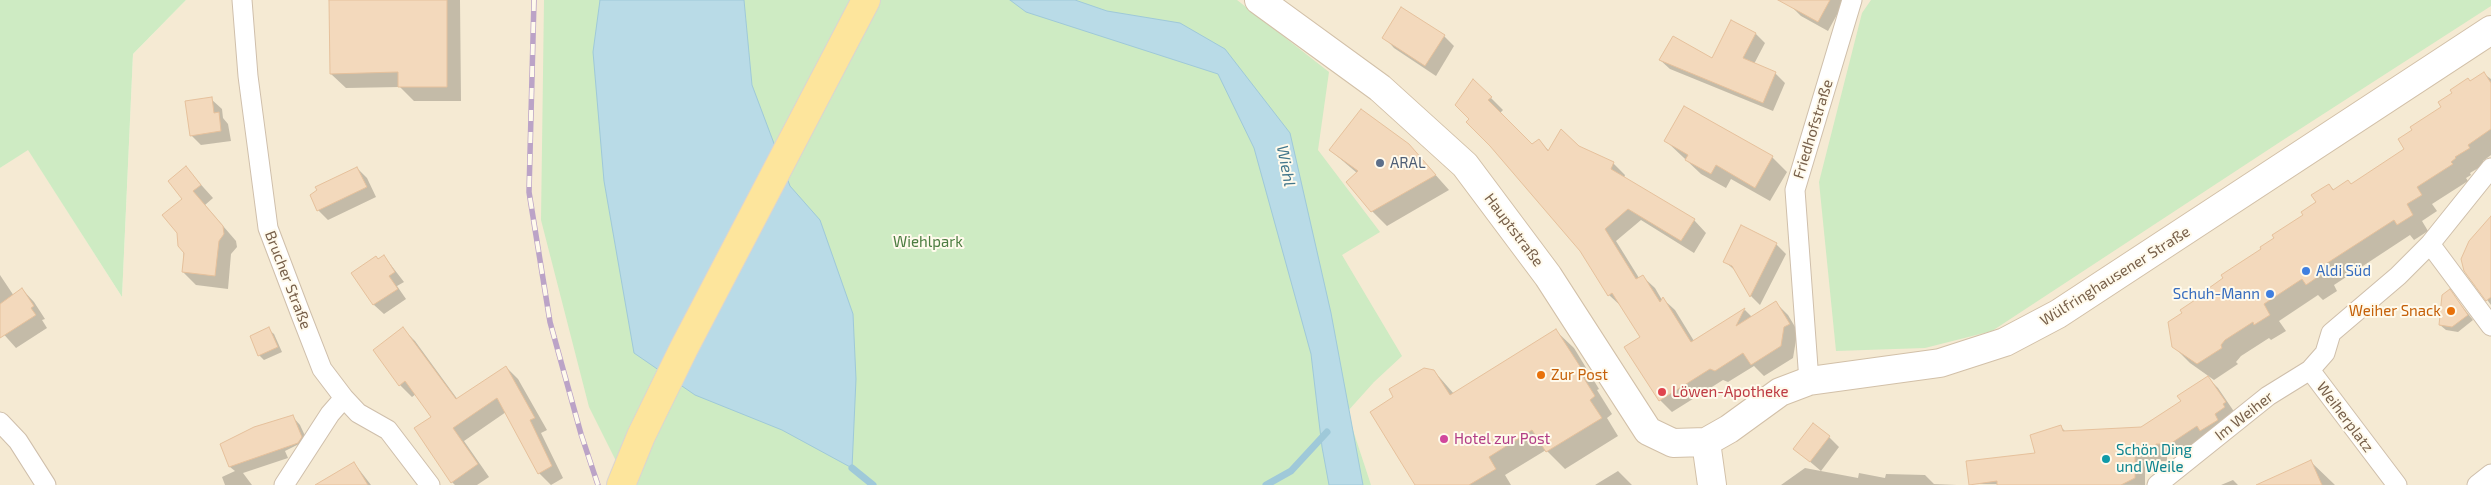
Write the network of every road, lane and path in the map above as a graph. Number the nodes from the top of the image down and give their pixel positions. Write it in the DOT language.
graph roads {
  1 [pos="242,0"];
  2 [pos="866,0"];
  3 [pos="1259,0"];
  4 [pos="1852,0"];
  5 [pos="2491,30"];
  6 [pos="2491,168"];
  7 [pos="2430,244"];
  8 [pos="2491,326"];
  9 [pos="2310,370"];
  10 [pos="1809,381"];
  11 [pos="344,398"];
  12 [pos="0,422"];
  13 [pos="1706,442"];
  14 [pos="2491,474"];
  15 [pos="46,485"];
  16 [pos="284,485"];
  17 [pos="430,485"];
  18 [pos="621,485"];
  19 [pos="1712,485"];
  20 [pos="2157,485"];
  21 [pos="2396,485"];
  22 [pos="2477,485"];
  1 -- 11 [label="street, Brucher Straße"];
  2 -- 18 [label="main road"];
  3 -- 13 [label="street, Hauptstraße"];
  4 -- 10 [label="street, Friedhofstraße"];
  5 -- 10 [label="street, Wülfringhausener Straße"];
  6 -- 7 [label="street, Weiherplatz"];
  7 -- 8 [label="street"];
  7 -- 9 [label="street, Weiherplatz"];
  9 -- 20 [label="street, Im Weiher"];
  9 -- 21 [label="street, Weiherplatz"];
  10 -- 13 [label="street, Wülfringhausener Straße"];
  11 -- 16 [label="street"];
  11 -- 17 [label="street, Brucher Straße"];
  12 -- 15 [label="street"];
  13 -- 19 [label="street"];
  14 -- 22 [label="street"];
}
